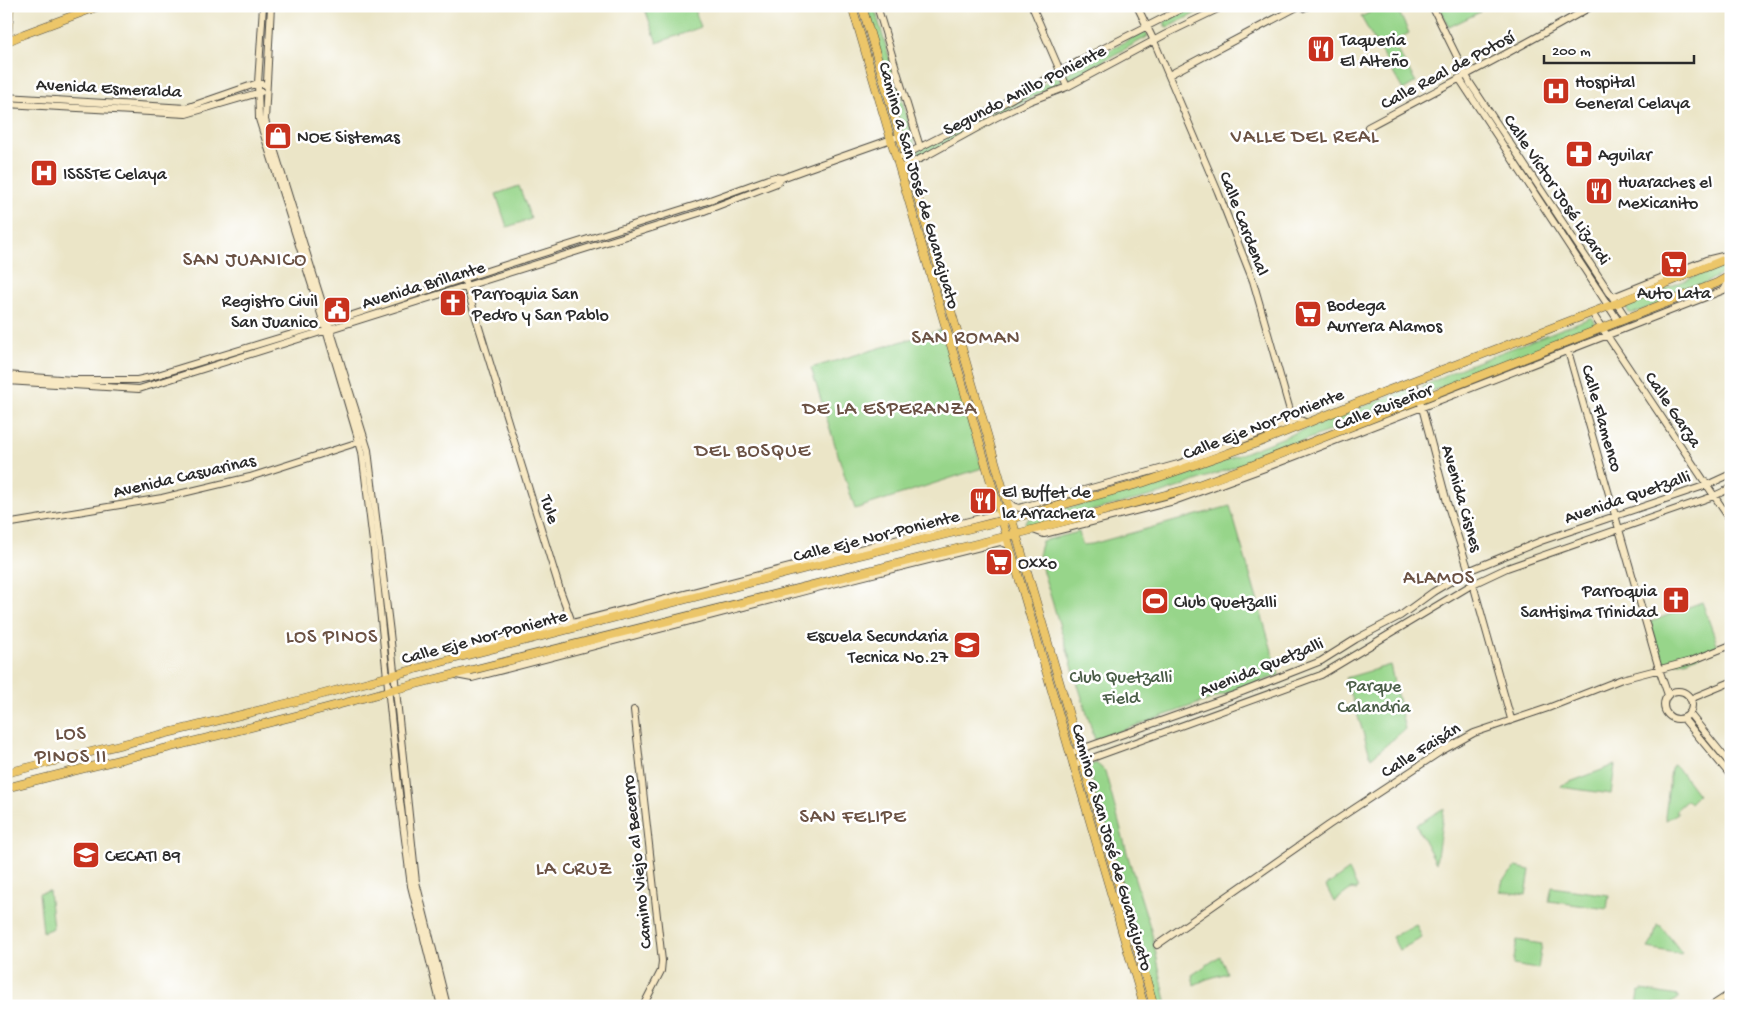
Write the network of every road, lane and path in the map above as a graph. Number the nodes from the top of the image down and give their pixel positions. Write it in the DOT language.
graph roads {
  1 [pos="10,6"];
  2 [pos="99,6"];
  3 [pos="263,6"];
  4 [pos="271,6"];
  5 [pos="852,6"];
  6 [pos="862,6"];
  7 [pos="877,6"];
  8 [pos="1032,6"];
  9 [pos="1137,6"];
  10 [pos="1187,6"];
  11 [pos="1224,6"];
  12 [pos="1432,6"];
  13 [pos="1592,6"];
  14 [pos="1304,7"];
  15 [pos="1147,26"];
  16 [pos="8,40"];
  17 [pos="1154,41"];
  18 [pos="6,53"];
  19 [pos="1060,72"];
  20 [pos="1169,75"];
  21 [pos="1466,75"];
  22 [pos="1459,78"];
  23 [pos="258,83"];
  24 [pos="266,84"];
  25 [pos="1067,87"];
  26 [pos="262,92"];
  27 [pos="6,97"];
  28 [pos="6,104"];
  29 [pos="1368,127"];
  30 [pos="900,136"];
  31 [pos="890,139"];
  32 [pos="920,147"];
  33 [pos="905,156"];
  34 [pos="898,163"];
  35 [pos="908,165"];
  36 [pos="782,178"];
  37 [pos="1731,256"];
  38 [pos="1731,275"];
  39 [pos="464,278"];
  40 [pos="467,286"];
  41 [pos="1613,302"];
  42 [pos="1592,313"];
  43 [pos="1623,321"];
  44 [pos="327,327"];
  45 [pos="1605,332"];
  46 [pos="1568,351"];
  47 [pos="6,375"];
  48 [pos="6,381"];
  49 [pos="1413,381"];
  50 [pos="1420,404"];
  51 [pos="1293,421"];
  52 [pos="1307,423"];
  53 [pos="362,441"];
  54 [pos="1731,474"];
  55 [pos="1707,485"];
  56 [pos="1731,488"];
  57 [pos="1714,496"];
  58 [pos="1006,500"];
  59 [pos="1001,516"];
  60 [pos="1615,516"];
  61 [pos="1011,518"];
  62 [pos="1731,521"];
  63 [pos="6,524"];
  64 [pos="1619,528"];
  65 [pos="1016,534"];
  66 [pos="1008,541"];
  67 [pos="1468,571"];
  68 [pos="1473,584"];
  69 [pos="573,625"];
  70 [pos="1731,645"];
  71 [pos="451,659"];
  72 [pos="1659,669"];
  73 [pos="390,676"];
  74 [pos="454,676"];
  75 [pos="1731,682"];
  76 [pos="391,690"];
  77 [pos="1668,695"];
  78 [pos="1690,699"];
  79 [pos="634,710"];
  80 [pos="1690,712"];
  81 [pos="245,714"];
  82 [pos="228,718"];
  83 [pos="1684,718"];
  84 [pos="1511,719"];
  85 [pos="248,728"];
  86 [pos="231,732"];
  87 [pos="138,740"];
  88 [pos="100,750"];
  89 [pos="1079,751"];
  90 [pos="1070,753"];
  91 [pos="112,761"];
  92 [pos="1082,762"];
  93 [pos="1073,765"];
  94 [pos="1731,765"];
  95 [pos="80,769"];
  96 [pos="6,773"];
  97 [pos="1731,776"];
  98 [pos="6,788"];
  99 [pos="1158,945"];
  100 [pos="1731,993"];
  101 [pos="441,1006"];
  102 [pos="447,1006"];
  103 [pos="643,1006"];
  104 [pos="1144,1006"];
  105 [pos="1154,1006"];
  106 [pos="1712,1006"];
  1 -- 16 [label="main road"];
  2 -- 16 [label="main road"];
  3 -- 23 [label="main road"];
  4 -- 24 [label="main road"];
  5 -- 31 [label="main road, Camino a San José de Guanajuato"];
  6 -- 30 [label="main road, Camino a San José de Guanajuato"];
  7 -- 32 [label="main road"];
  8 -- 19 [label="main road"];
  9 -- 15 [label="main road, Calle Cardenal"];
  10 -- 15 [label="main road, Segundo Anillo Poniente"];
  11 -- 17 [label="main road, Segundo Anillo Poniente"];
  12 -- 21 [label="main road, Calle Víctor José Lizardi"];
  13 -- 21 [label="main road, Calle Real de Potosí"];
  14 -- 20 [label="main road"];
  15 -- 17 [label="main road, Calle Cardenal"];
  15 -- 19 [label="main road, Segundo Anillo Poniente"];
  16 -- 18 [label="main road"];
  17 -- 20 [label="main road, Calle Cardenal"];
  17 -- 25 [label="main road, Segundo Anillo Poniente"];
  19 -- 25 [label="main road"];
  19 -- 32 [label="main road, Segundo Anillo Poniente"];
  20 -- 51 [label="main road, Calle Cardenal"];
  21 -- 22 [label="main road, Calle Real de Potosí"];
  21 -- 41 [label="main road, Calle Víctor José Lizardi"];
  22 -- 29 [label="main road, Calle Real de Potosí"];
  22 -- 41 [label="main road, Calle Víctor José Lizardi"];
  23 -- 24 [label="main road, Avenida Esmeralda"];
  23 -- 26 [label="main road"];
  23 -- 27 [label="main road, Avenida Esmeralda"];
  24 -- 26 [label="main road"];
  25 -- 35 [label="main road, Segundo Anillo Poniente"];
  26 -- 28 [label="main road, Avenida Esmeralda"];
  26 -- 44 [label="main road"];
  30 -- 31 [label="main road, Avenida Brillante"];
  30 -- 33 [label="main road, Camino a San José de Guanajuato"];
  31 -- 34 [label="main road, Camino a San José de Guanajuato"];
  31 -- 36 [label="main road, Avenida Brillante"];
  32 -- 33 [label="main road, Segundo Anillo Poniente"];
  33 -- 34 [label="main road, Segundo Anillo Poniente"];
  33 -- 35 [label="main road, Camino a San José de Guanajuato"];
  34 -- 35 [label="main road, Segundo Anillo Poniente"];
  34 -- 59 [label="main road, Camino a San José de Guanajuato"];
  35 -- 58 [label="main road, Camino a San José de Guanajuato"];
  36 -- 39 [label="main road, Avenida Brillante"];
  36 -- 40 [label="main road, Avenida Brillante"];
  37 -- 41 [label="main road, Calle Eje Nor-Poniente"];
  38 -- 43 [label="main road, Calle Eje Nor-Poniente"];
  38 -- 45 [label="main road, Calle Ruiseñor"];
  39 -- 40 [label="main road, Tule"];
  39 -- 44 [label="main road, Avenida Brillante"];
  40 -- 44 [label="main road, Avenida Brillante"];
  40 -- 69 [label="main road, Tule"];
  41 -- 42 [label="main road, Calle Eje Nor-Poniente"];
  41 -- 43 [label="main road, Calle Víctor José Lizardi"];
  42 -- 45 [label="main road, Calle Garza"];
  42 -- 49 [label="main road, Calle Eje Nor-Poniente"];
  43 -- 45 [label="main road, Calle Eje Nor-Poniente"];
  44 -- 47 [label="main road, Avenida Brillante"];
  44 -- 48 [label="main road, Avenida Brillante"];
  44 -- 53 [label="main road"];
  45 -- 46 [label="main road, Calle Ruiseñor"];
  45 -- 50 [label="main road, Calle Eje Nor-Poniente"];
  45 -- 55 [label="main road, Calle Garza"];
  46 -- 50 [label="main road, Calle Ruiseñor"];
  46 -- 60 [label="main road, Calle Flamenco"];
  49 -- 50 [label="main road, Avenida Cisnes"];
  49 -- 52 [label="main road, Calle Eje Nor-Poniente"];
  50 -- 65 [label="main road, Calle Eje Nor-Poniente"];
  50 -- 67 [label="main road, Avenida Cisnes"];
  51 -- 52 [label="main road"];
  51 -- 58 [label="main road"];
  52 -- 61 [label="main road, Calle Eje Nor-Poniente"];
  53 -- 63 [label="main road, Avenida Casuarinas"];
  53 -- 73 [label="main road"];
  54 -- 55 [label="main road, Avenida Quetzalli"];
  55 -- 57 [label="main road, Calle Garza"];
  55 -- 60 [label="main road, Avenida Quetzalli"];
  56 -- 57 [label="main road, Avenida Quetzalli"];
  57 -- 62 [label="main road, Calle Garza"];
  57 -- 64 [label="main road, Avenida Quetzalli"];
  58 -- 61 [label="main road, Camino a San José de Guanajuato"];
  59 -- 61 [label="main road, Calle Eje Nor-Poniente"];
  59 -- 66 [label="main road, Camino a San José de Guanajuato"];
  59 -- 69 [label="main road, Calle Eje Nor-Poniente"];
  60 -- 64 [label="main road, Calle Flamenco"];
  60 -- 67 [label="main road, Avenida Quetzalli"];
  61 -- 65 [label="main road, Camino a San José de Guanajuato"];
  64 -- 68 [label="main road, Avenida Quetzalli"];
  64 -- 72 [label="main road, Calle Flamenco"];
  65 -- 66 [label="main road, Calle Eje Nor-Poniente"];
  65 -- 89 [label="main road, Camino a San José de Guanajuato"];
  66 -- 74 [label="main road, Calle Eje Nor-Poniente"];
  66 -- 90 [label="main road, Camino a San José de Guanajuato"];
  67 -- 68 [label="main road, Avenida Cisnes"];
  67 -- 89 [label="main road, Avenida Quetzalli"];
  68 -- 84 [label="main road, Avenida Cisnes"];
  68 -- 92 [label="main road, Avenida Quetzalli"];
  69 -- 71 [label="main road, Calle Eje Nor-Poniente"];
  70 -- 72 [label="main road, Calle Faisán"];
  71 -- 73 [label="main road, Calle Eje Nor-Poniente"];
  71 -- 74 [label="main road"];
  72 -- 77 [label="main road, Calle Flamenco"];
  72 -- 84 [label="main road, Calle Faisán"];
  73 -- 76 [label="main road"];
  73 -- 81 [label="main road, Calle Eje Nor-Poniente"];
  74 -- 76 [label="main road, Calle Eje Nor-Poniente"];
  75 -- 78 [label="main road"];
  76 -- 85 [label="main road, Calle Eje Nor-Poniente"];
  76 -- 101 [label="main road"];
  76 -- 102 [label="main road"];
  77 -- 78 [label="main road"];
  77 -- 83 [label="main road"];
  78 -- 80 [label="main road"];
  79 -- 103 [label="main road, Camino Viejo al Becerro"];
  80 -- 83 [label="main road"];
  80 -- 94 [label="main road"];
  81 -- 82 [label="main road, Calle Eje Nor-Poniente"];
  81 -- 85 [label="main road"];
  82 -- 86 [label="main road"];
  82 -- 87 [label="main road, Calle Eje Nor-Poniente"];
  83 -- 97 [label="main road"];
  84 -- 99 [label="main road, Calle Faisán"];
  85 -- 86 [label="main road, Calle Eje Nor-Poniente"];
  86 -- 91 [label="main road, Calle Eje Nor-Poniente"];
  87 -- 88 [label="main road, Calle Eje Nor-Poniente"];
  87 -- 91 [label="main road"];
  88 -- 95 [label="main road"];
  88 -- 96 [label="main road, Calle Eje Nor-Poniente"];
  89 -- 90 [label="main road, Avenida Quetzalli"];
  89 -- 92 [label="main road, Camino a San José de Guanajuato"];
  90 -- 93 [label="main road, Camino a San José de Guanajuato"];
  91 -- 95 [label="main road, Calle Eje Nor-Poniente"];
  92 -- 93 [label="main road, Avenida Quetzalli"];
  92 -- 105 [label="main road, Camino a San José de Guanajuato"];
  93 -- 104 [label="main road, Camino a San José de Guanajuato"];
  95 -- 98 [label="main road, Calle Eje Nor-Poniente"];
  100 -- 106 [label="main road"];
}
